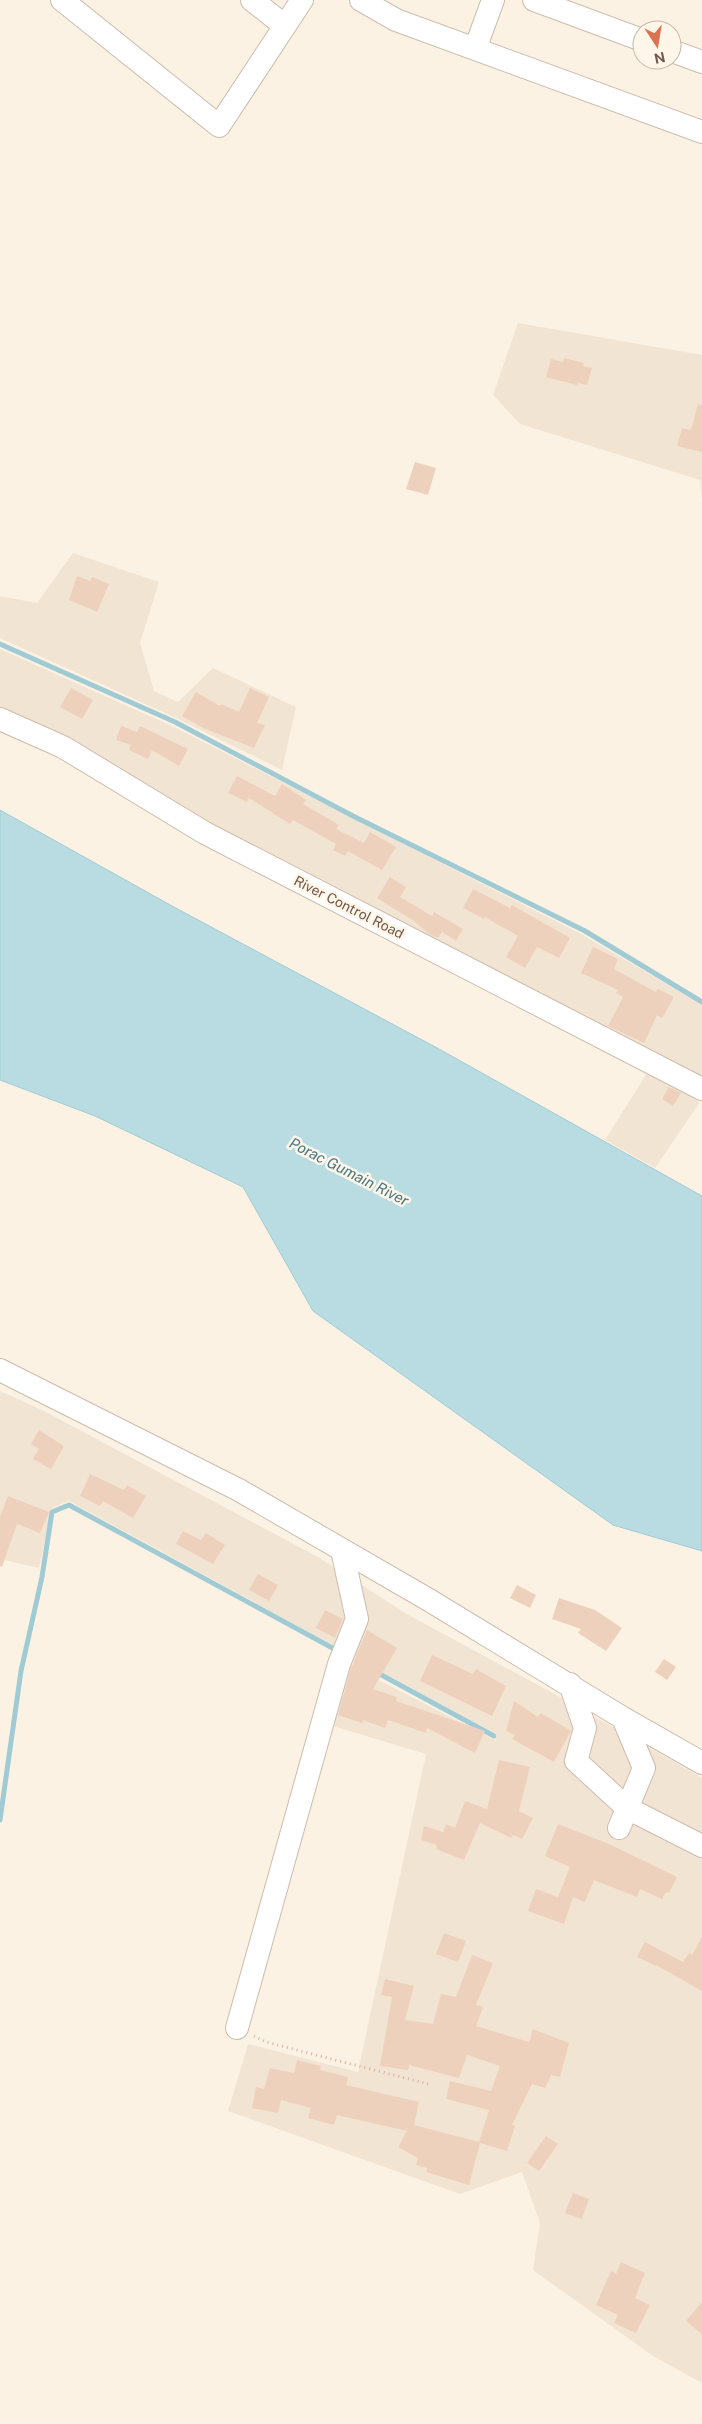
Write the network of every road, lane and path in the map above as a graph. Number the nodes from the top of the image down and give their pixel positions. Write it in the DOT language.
graph roads {
  1 [pos="62,0"];
  2 [pos="252,0"];
  3 [pos="302,0"];
  4 [pos="361,0"];
  5 [pos="493,0"];
  6 [pos="534,0"];
  7 [pos="285,26"];
  8 [pos="632,36"];
  9 [pos="475,50"];
  10 [pos="682,55"];
  11 [pos="702,62"];
  12 [pos="702,132"];
  13 [pos="0,719"];
  14 [pos="702,1089"];
  15 [pos="0,1370"];
  16 [pos="342,1550"];
  17 [pos="570,1684"];
  18 [pos="623,1718"];
  19 [pos="702,1763"];
  20 [pos="623,1818"];
  21 [pos="702,1846"];
  22 [pos="237,2028"];
  23 [pos="432,2085"];
  1 -- 7 [label="street"];
  2 -- 7 [label="street"];
  3 -- 7 [label="street"];
  4 -- 9 [label="street"];
  5 -- 9 [label="street"];
  6 -- 8 [label="street"];
  9 -- 12 [label="street"];
  10 -- 11 [label="street"];
  13 -- 14 [label="street, River Control Road"];
  15 -- 16 [label="street"];
  16 -- 17 [label="street"];
  16 -- 22 [label="street"];
  17 -- 18 [label="street"];
  17 -- 20 [label="street"];
  18 -- 19 [label="street"];
  18 -- 20 [label="street"];
  20 -- 21 [label="street"];
  22 -- 23 [label="path"];
}
